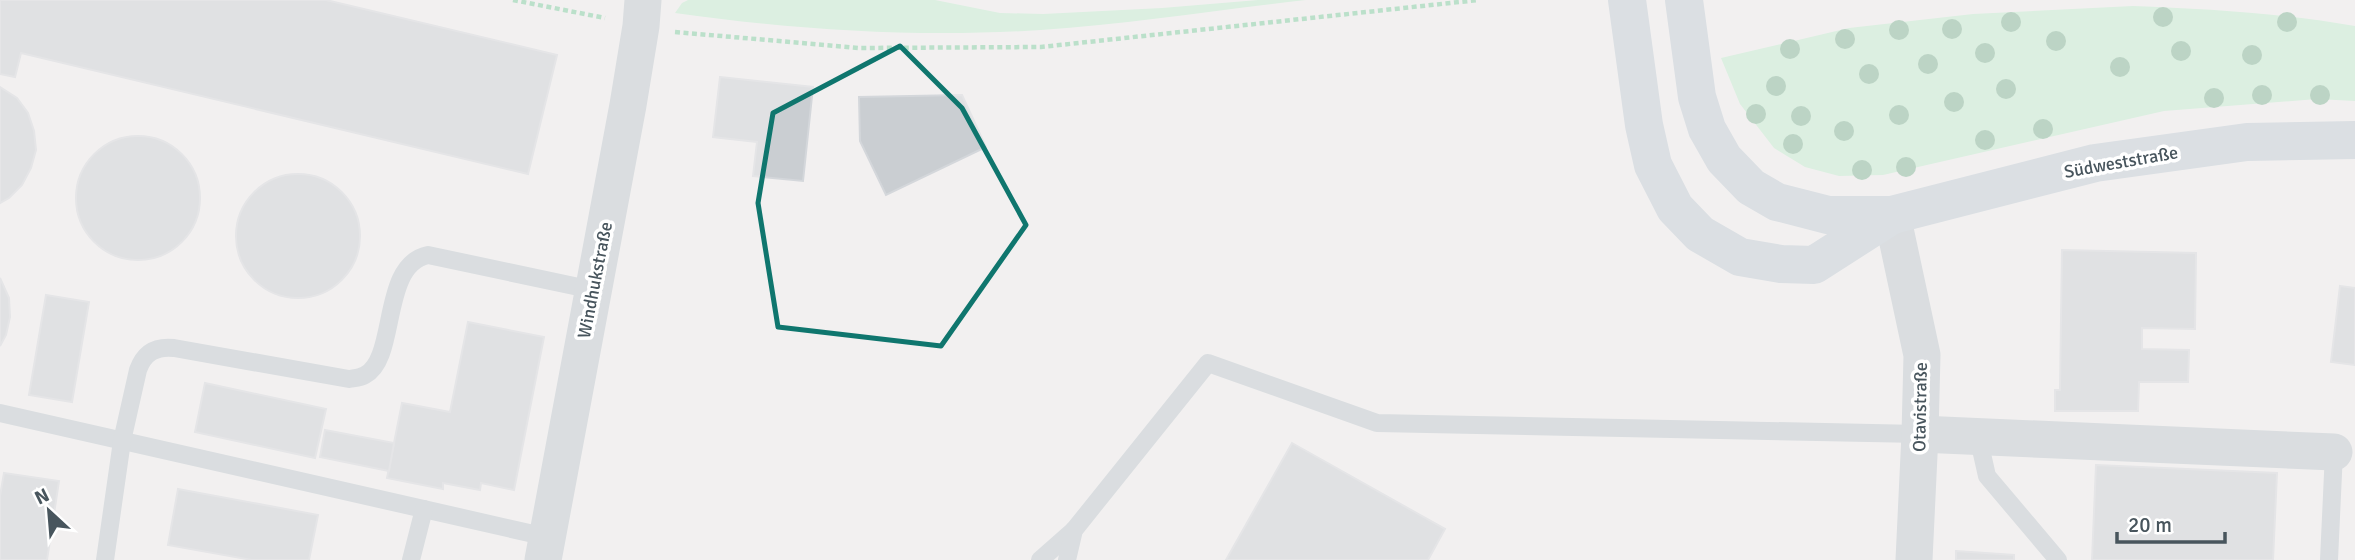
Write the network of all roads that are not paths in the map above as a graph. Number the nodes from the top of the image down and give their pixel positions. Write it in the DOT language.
graph roads {
  1 [pos="1627,0"];
  2 [pos="1684,0"];
  3 [pos="642,13"];
  4 [pos="2355,140"];
  5 [pos="1892,215"];
  6 [pos="593,290"];
  7 [pos="0,413"];
  8 [pos="1920,434"];
  9 [pos="1978,436"];
  10 [pos="122,441"];
  11 [pos="2334,452"];
  12 [pos="424,509"];
  13 [pos="1074,530"];
  14 [pos="545,549"];
  15 [pos="105,560"];
  16 [pos="411,560"];
  17 [pos="1040,560"];
  18 [pos="1067,560"];
  19 [pos="1913,560"];
  20 [pos="2058,560"];
  21 [pos="2329,560"];
  1 -- 5 [label="street, Südweststraße"];
  2 -- 5 [label="street, Südweststraße"];
  3 -- 6 [label="street, Windhukstraße"];
  4 -- 5 [label="street, Südweststraße"];
  5 -- 8 [label="street, Otavistraße"];
  6 -- 10 [label="lane"];
  6 -- 14 [label="street, Windhukstraße"];
  7 -- 10 [label="lane"];
  8 -- 9 [label="street"];
  8 -- 13 [label="lane"];
  8 -- 19 [label="street, Otavistraße"];
  9 -- 11 [label="street"];
  9 -- 20 [label="lane"];
  10 -- 12 [label="lane"];
  10 -- 15 [label="lane"];
  11 -- 21 [label="lane"];
  12 -- 14 [label="lane"];
  12 -- 16 [label="lane"];
  13 -- 17 [label="lane"];
  13 -- 18 [label="lane"];
}
